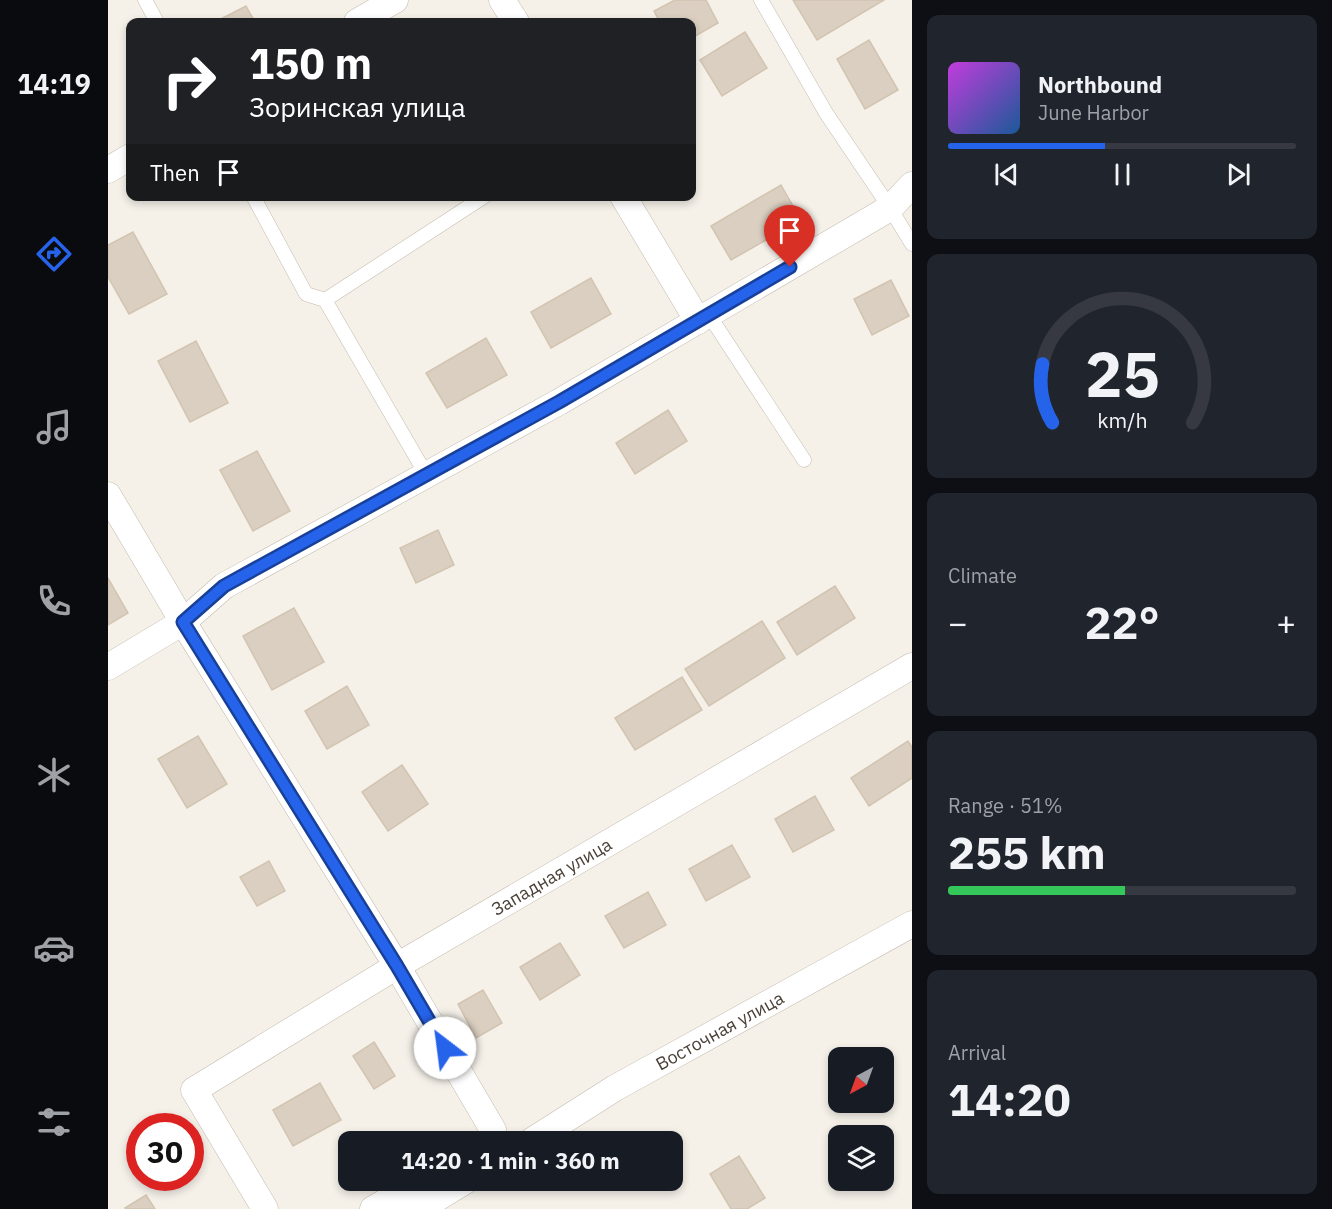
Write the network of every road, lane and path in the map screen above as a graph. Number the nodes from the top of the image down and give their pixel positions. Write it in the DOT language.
graph roads {
  1 [pos="145,0"];
  2 [pos="395,0"];
  3 [pos="502,0"];
  4 [pos="761,0"];
  5 [pos="155,18"];
  6 [pos="364,18"];
  7 [pos="513,18"];
  8 [pos="126,159"];
  9 [pos="108,170"];
  10 [pos="912,185"];
  11 [pos="256,201"];
  12 [pos="477,201"];
  13 [pos="626,201"];
  14 [pos="891,208"];
  15 [pos="912,244"];
  16 [pos="325,300"];
  17 [pos="704,318"];
  18 [pos="804,460"];
  19 [pos="427,476"];
  20 [pos="108,495"];
  21 [pos="183,622"];
  22 [pos="912,666"];
  23 [pos="108,667"];
  24 [pos="912,924"];
  25 [pos="397,966"];
  26 [pos="493,1131"];
  27 [pos="547,1131"];
  28 [pos="405,1191"];
  29 [pos="448,1191"];
  30 [pos="399,1194"];
  31 [pos="265,1209"];
  32 [pos="374,1209"];
  1 -- 5 [label="lane"];
  2 -- 6 [label="street"];
  3 -- 7 [label="street"];
  4 -- 14 [label="lane"];
  8 -- 9 [label="street"];
  10 -- 14 [label="street"];
  11 -- 16 [label="lane"];
  12 -- 16 [label="lane"];
  13 -- 17 [label="street"];
  14 -- 15 [label="lane"];
  14 -- 17 [label="street"];
  16 -- 19 [label="lane"];
  17 -- 18 [label="lane"];
  17 -- 19 [label="street"];
  19 -- 21 [label="street"];
  20 -- 21 [label="street"];
  21 -- 23 [label="street"];
  21 -- 25 [label="street"];
  22 -- 25 [label="street, Западная улица"];
  24 -- 27 [label="street, Восточная улица"];
  25 -- 26 [label="street"];
  25 -- 31 [label="street, Западная улица"];
  28 -- 30 [label="street"];
  29 -- 30 [label="street"];
  30 -- 32 [label="street"];
}
